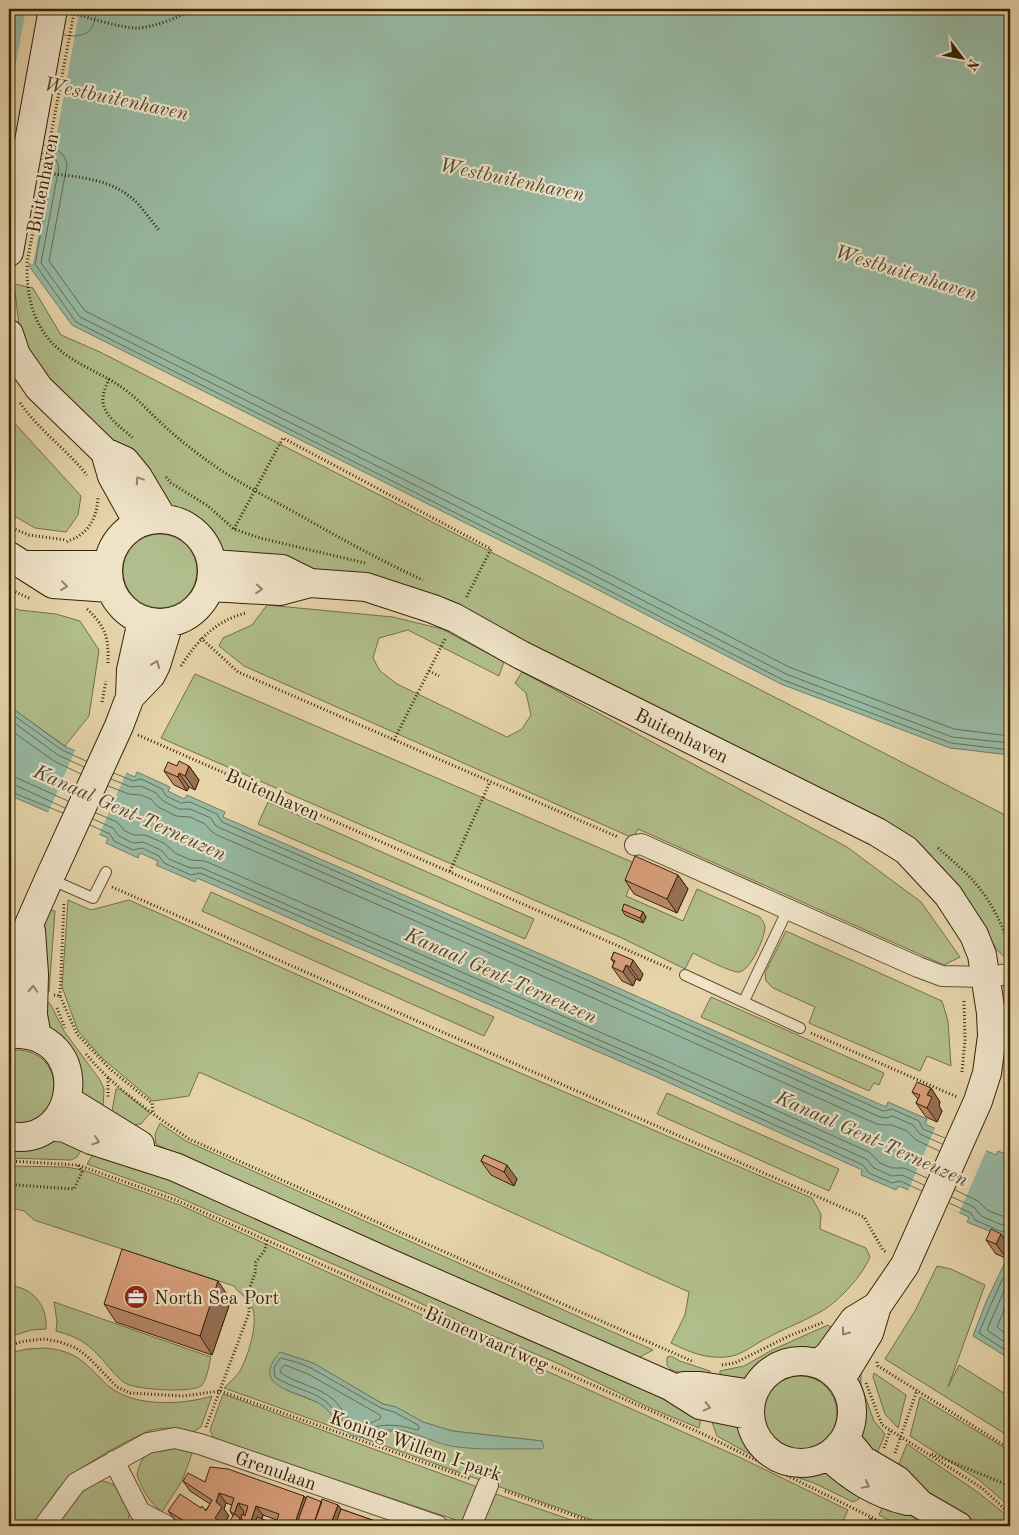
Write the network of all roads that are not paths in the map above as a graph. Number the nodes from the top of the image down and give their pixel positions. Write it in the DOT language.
graph roads {
  1 [pos="65,11"];
  2 [pos="18,257"];
  3 [pos="9,334"];
  4 [pos="151,521"];
  5 [pos="17,560"];
  6 [pos="109,576"];
  7 [pos="211,576"];
  8 [pos="142,621"];
  9 [pos="169,623"];
  10 [pos="130,697"];
  11 [pos="635,845"];
  12 [pos="106,872"];
  13 [pos="59,883"];
  14 [pos="788,909"];
  15 [pos="30,922"];
  16 [pos="685,975"];
  17 [pos="985,976"];
  18 [pos="744,1002"];
  19 [pos="800,1028"];
  20 [pos="9,1034"];
  21 [pos="37,1037"];
  22 [pos="67,1100"];
  23 [pos="50,1126"];
  24 [pos="9,1136"];
  25 [pos="175,1167"];
  26 [pos="877,1306"];
  27 [pos="818,1363"];
  28 [pos="853,1377"];
  29 [pos="751,1404"];
  30 [pos="836,1447"];
  31 [pos="114,1461"];
  32 [pos="488,1485"];
  33 [pos="136,1519"];
  34 [pos="44,1526"];
  35 [pos="168,1526"];
  36 [pos="438,1526"];
  37 [pos="471,1526"];
  38 [pos="958,1526"];
  1 -- 2 [label="main road, Buitenhaven"];
  3 -- 4 [label="main road"];
  4 -- 6 [label="main road"];
  4 -- 7 [label="main road"];
  5 -- 6 [label="main road"];
  5 -- 6 [label="main road, one-way"];
  6 -- 8 [label="main road"];
  7 -- 9 [label="main road"];
  7 -- 17 [label="main road, Buitenhaven"];
  8 -- 9 [label="main road"];
  8 -- 10 [label="main road"];
  10 -- 9 [label="main road, one-way"];
  10 -- 13 [label="main road"];
  11 -- 14 [label="street"];
  12 -- 13 [label="lane"];
  13 -- 15 [label="main road"];
  14 -- 17 [label="street"];
  14 -- 18 [label="lane"];
  15 -- 20 [label="main road"];
  21 -- 15 [label="main road, one-way"];
  16 -- 18 [label="lane"];
  17 -- 26 [label="main road, Buitenhaven"];
  18 -- 19 [label="lane"];
  20 -- 21 [label="main road"];
  21 -- 22 [label="main road"];
  22 -- 23 [label="main road"];
  22 -- 25 [label="main road, Binnenvaartweg"];
  23 -- 24 [label="main road"];
  23 -- 25 [label="main road, Binnenvaartweg, one-way"];
  25 -- 29 [label="main road, Binnenvaartweg"];
  26 -- 27 [label="main road, Buitenhaven, one-way"];
  26 -- 28 [label="main road, Buitenhaven"];
  27 -- 28 [label="main road"];
  27 -- 29 [label="main road"];
  28 -- 30 [label="main road"];
  29 -- 30 [label="main road"];
  30 -- 38 [label="main road"];
  31 -- 33 [label="street"];
  31 -- 34 [label="street, Grenulaan"];
  31 -- 36 [label="street, Grenulaan"];
  32 -- 37 [label="street"];
  33 -- 35 [label="street"];
}
